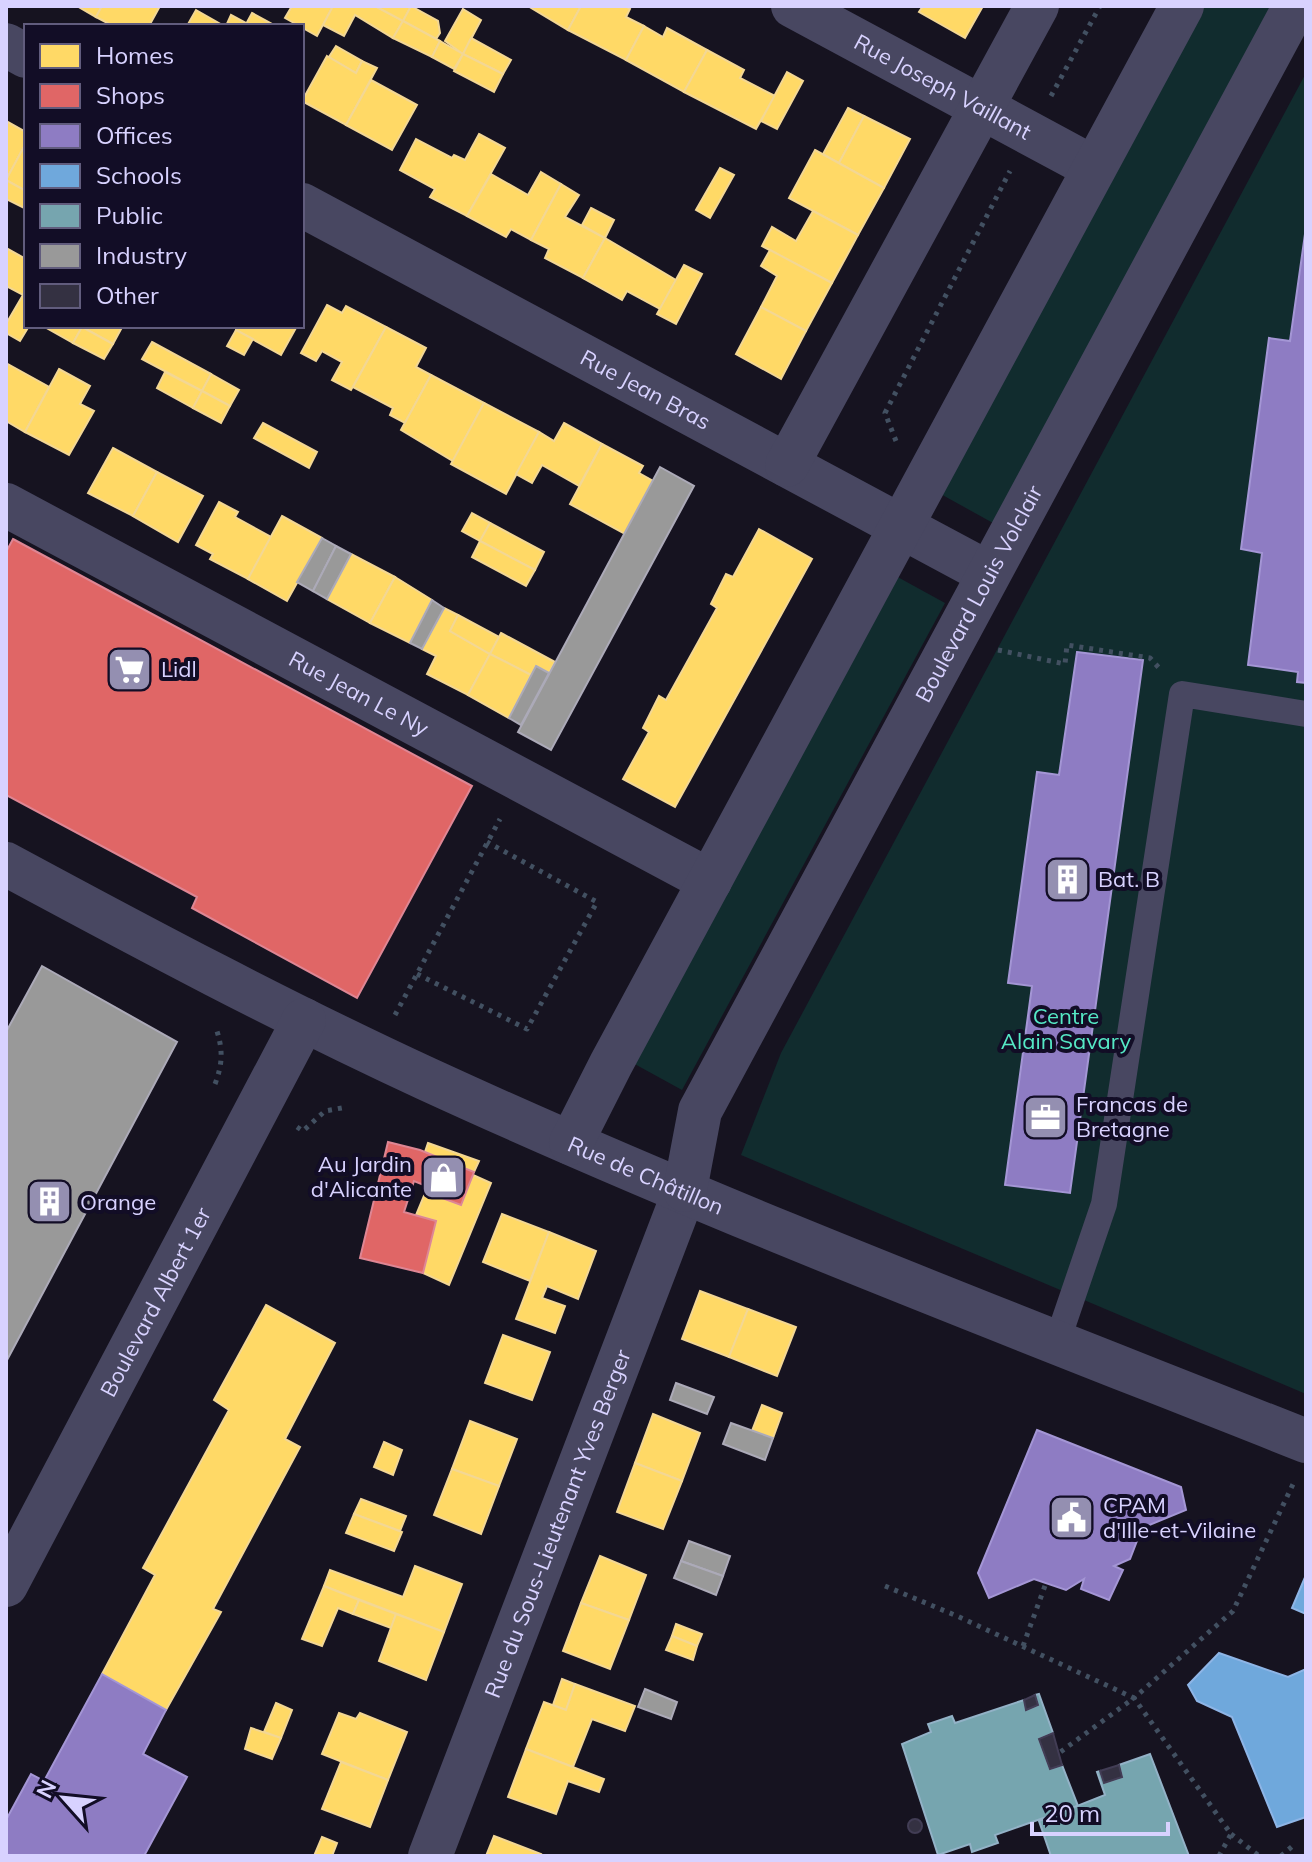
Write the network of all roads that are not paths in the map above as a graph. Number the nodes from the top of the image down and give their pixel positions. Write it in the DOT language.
graph roads {
  1 [pos="793,6"];
  2 [pos="1037,6"];
  3 [pos="1182,6"];
  4 [pos="1295,6"];
  5 [pos="6,45"];
  6 [pos="24,55"];
  7 [pos="982,108"];
  8 [pos="1094,168"];
  9 [pos="304,206"];
  10 [pos="787,465"];
  11 [pos="6,505"];
  12 [pos="900,527"];
  13 [pos="988,573"];
  14 [pos="1306,714"];
  15 [pos="6,864"];
  16 [pos="710,881"];
  17 [pos="304,1020"];
  18 [pos="571,1143"];
  19 [pos="685,1190"];
  20 [pos="1057,1342"];
  21 [pos="1303,1456"];
  22 [pos="6,1585"];
  23 [pos="430,1856"];
  1 -- 7 [label="street, Rue Joseph Vaillant"];
  2 -- 7 [label="street"];
  3 -- 8 [label="street"];
  4 -- 13 [label="street, Boulevard Louis Volclair"];
  5 -- 6 [label="street"];
  7 -- 8 [label="street, Rue Joseph Vaillant"];
  7 -- 10 [label="street"];
  8 -- 12 [label="street"];
  9 -- 10 [label="street, Rue Jean Bras"];
  10 -- 12 [label="street, Rue Jean Bras"];
  11 -- 16 [label="street, Rue Jean Le Ny"];
  12 -- 13 [label="street, Rue Jean Bras"];
  12 -- 16 [label="street"];
  13 -- 19 [label="street, Boulevard Louis Volclair"];
  14 -- 20 [label="lane"];
  15 -- 17 [label="street, Rue de Châtillon"];
  16 -- 18 [label="street"];
  17 -- 18 [label="street, Rue de Châtillon"];
  17 -- 22 [label="street, Boulevard Albert 1er"];
  18 -- 19 [label="street, Rue de Châtillon"];
  19 -- 20 [label="street, Rue de Châtillon"];
  19 -- 23 [label="street, Rue du Sous-Lieutenant Yves Berger"];
  20 -- 21 [label="street, Rue de Châtillon"];
}
